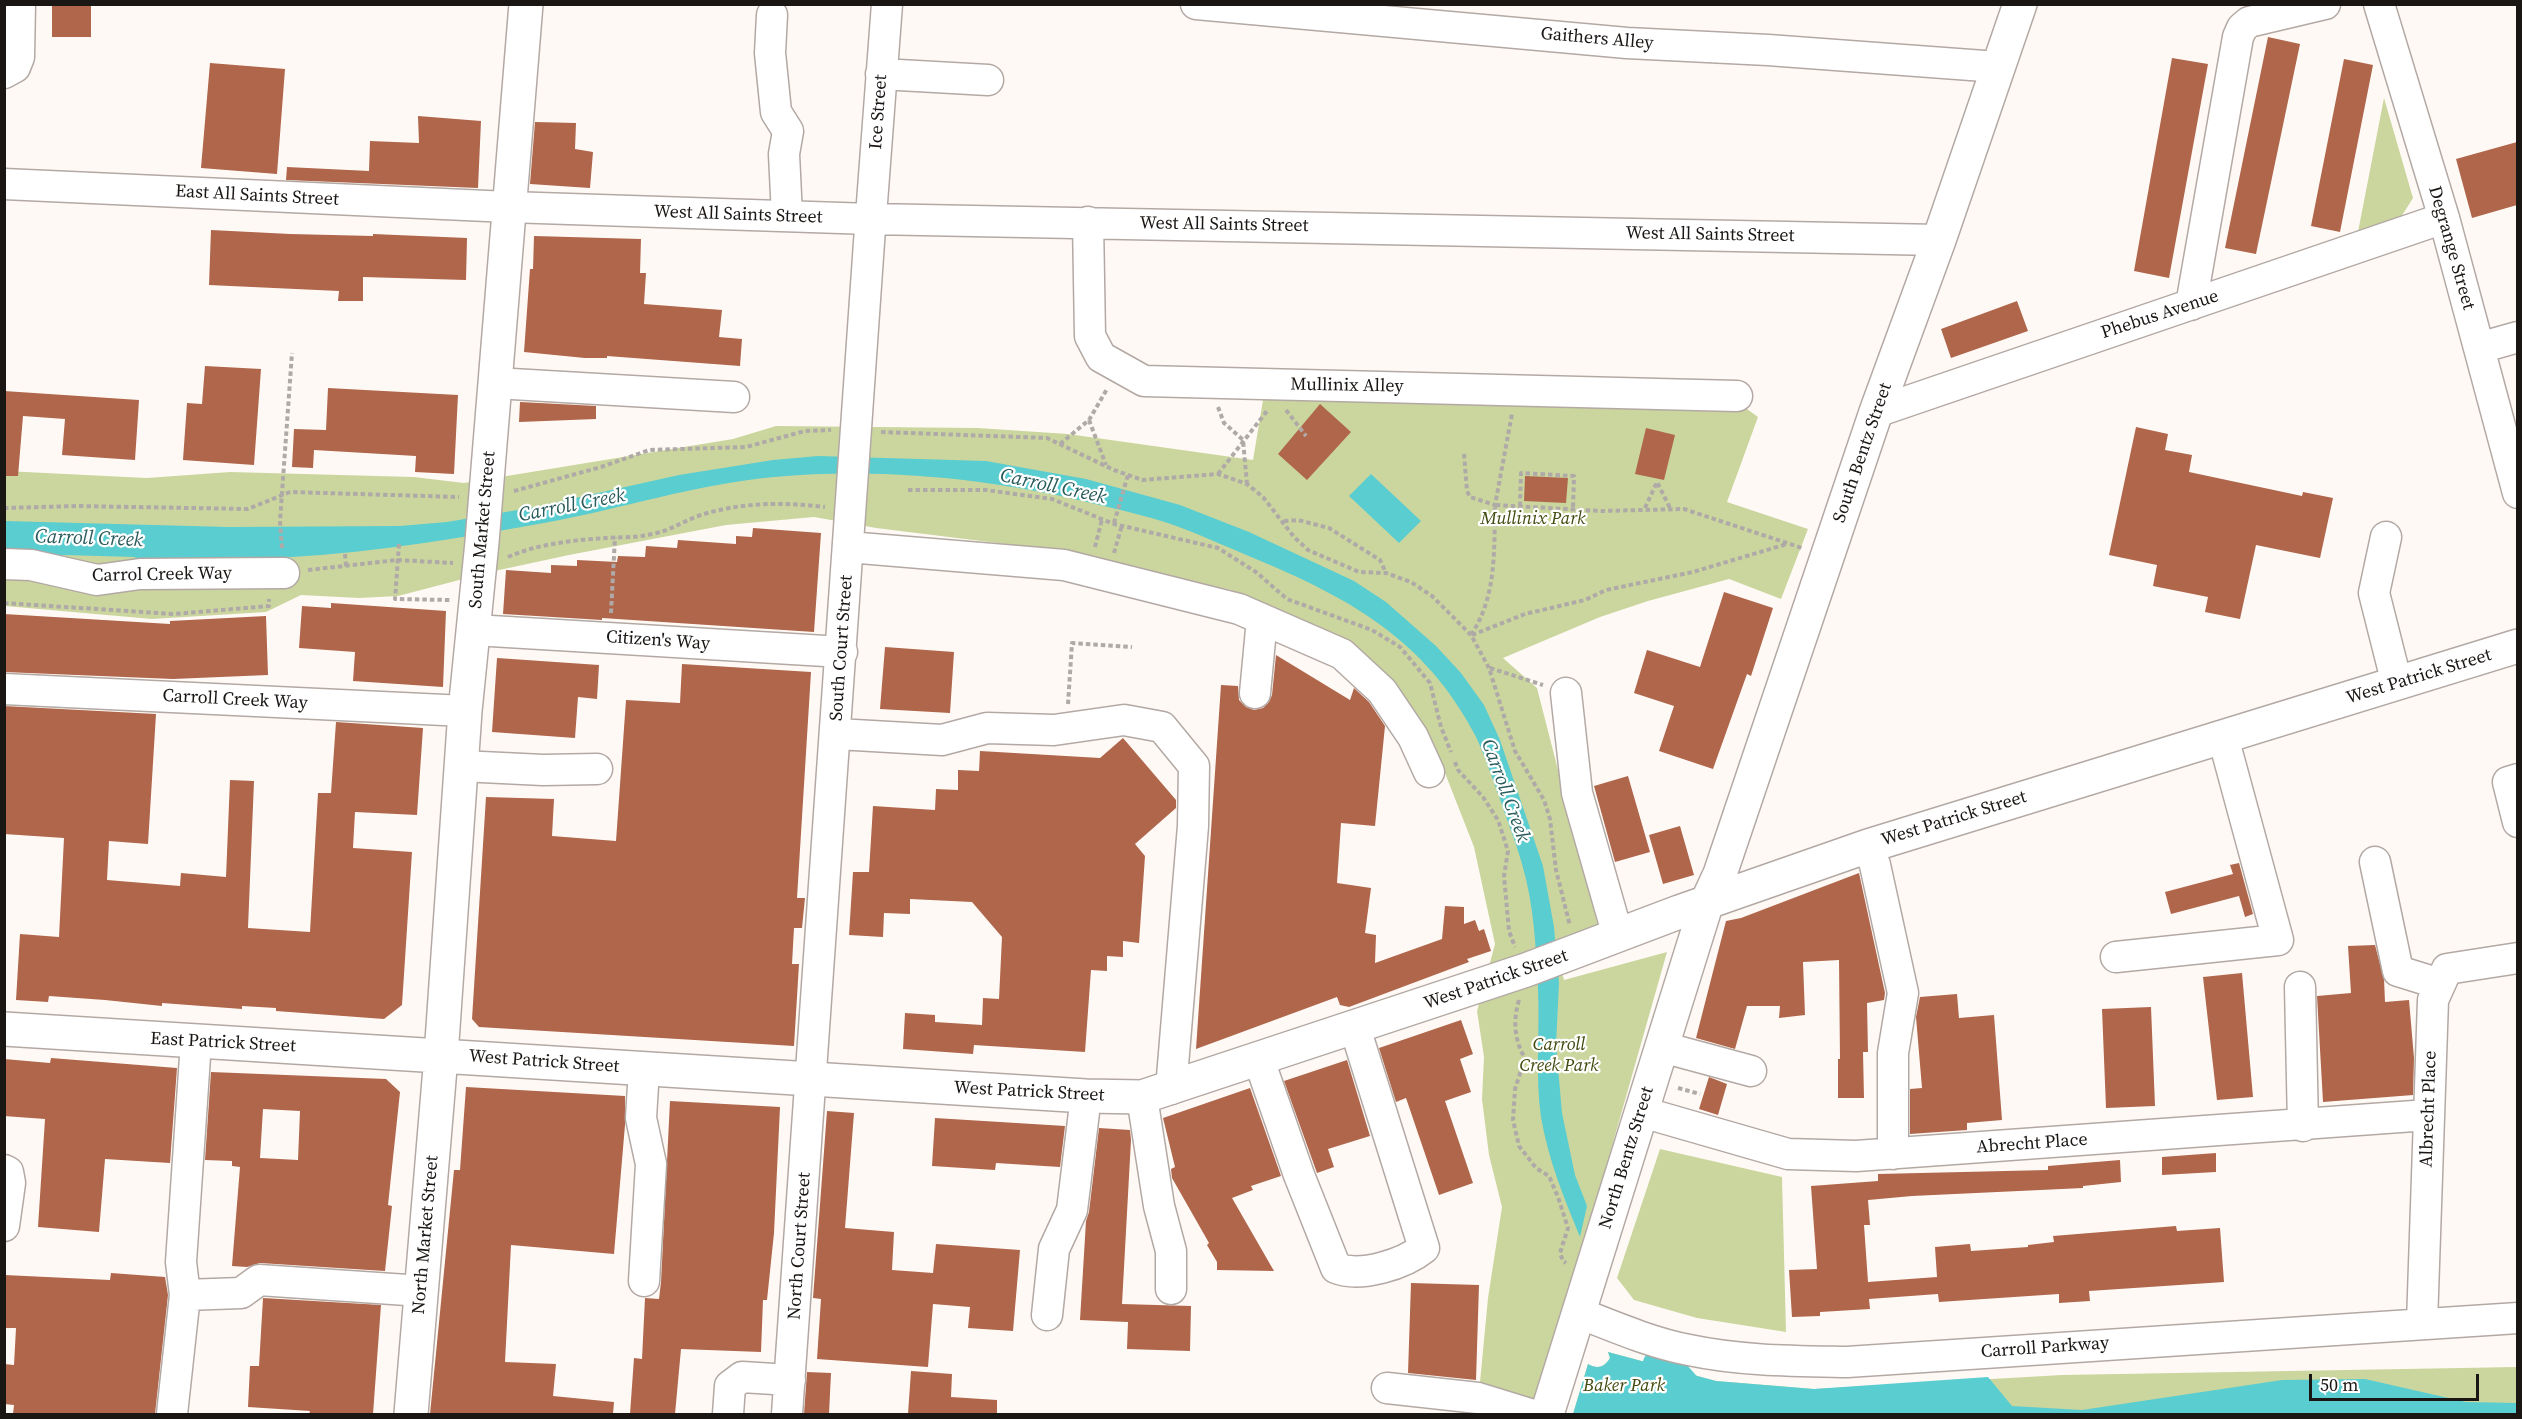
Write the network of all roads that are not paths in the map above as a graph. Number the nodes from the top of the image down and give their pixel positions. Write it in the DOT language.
graph roads {
  1 [pos="20,4"];
  2 [pos="526,4"];
  3 [pos="887,4"];
  4 [pos="1196,4"];
  5 [pos="2020,4"];
  6 [pos="2325,4"];
  7 [pos="2379,4"];
  8 [pos="772,15"];
  9 [pos="1998,67"];
  10 [pos="4,74"];
  11 [pos="882,74"];
  12 [pos="988,80"];
  13 [pos="4,184"];
  14 [pos="509,207"];
  15 [pos="787,216"];
  16 [pos="2444,218"];
  17 [pos="871,219"];
  18 [pos="1088,222"];
  19 [pos="1939,240"];
  20 [pos="2191,305"];
  21 [pos="2517,337"];
  22 [pos="2478,348"];
  23 [pos="495,383"];
  24 [pos="1737,396"];
  25 [pos="734,397"];
  26 [pos="1876,412"];
  27 [pos="2517,493"];
  28 [pos="2386,537"];
  29 [pos="848,547"];
  30 [pos="283,563"];
  31 [pos="4,564"];
  32 [pos="1262,619"];
  33 [pos="474,630"];
  34 [pos="2517,646"];
  35 [pos="842,652"];
  36 [pos="2397,684"];
  37 [pos="4,689"];
  38 [pos="1256,693"];
  39 [pos="1566,693"];
  40 [pos="465,711"];
  41 [pos="837,734"];
  42 [pos="2223,737"];
  43 [pos="461,766"];
  44 [pos="597,769"];
  45 [pos="1429,772"];
  46 [pos="2517,779"];
  47 [pos="2517,822"];
  48 [pos="1868,846"];
  49 [pos="2375,862"];
  50 [pos="1707,902"];
  51 [pos="1618,936"];
  52 [pos="2116,957"];
  53 [pos="2517,958"];
  54 [pos="2440,984"];
  55 [pos="2300,987"];
  56 [pos="1355,1028"];
  57 [pos="4,1029"];
  58 [pos="196,1042"];
  59 [pos="1662,1047"];
  60 [pos="441,1056"];
  61 [pos="1259,1060"];
  62 [pos="644,1069"];
  63 [pos="1751,1071"];
  64 [pos="813,1078"];
  65 [pos="1156,1093"];
  66 [pos="1086,1096"];
  67 [pos="1642,1112"];
  68 [pos="2428,1115"];
  69 [pos="2303,1126"];
  70 [pos="1893,1154"];
  71 [pos="4,1170"];
  72 [pos="4,1226"];
  73 [pos="644,1281"];
  74 [pos="1171,1289"];
  75 [pos="422,1291"];
  76 [pos="185,1295"];
  77 [pos="1579,1312"];
  78 [pos="1047,1315"];
  79 [pos="2517,1318"];
  80 [pos="2422,1323"];
  81 [pos="790,1380"];
  82 [pos="1387,1388"];
  83 [pos="172,1414"];
  84 [pos="411,1414"];
  85 [pos="728,1414"];
  86 [pos="787,1414"];
  87 [pos="1530,1414"];
  88 [pos="1547,1414"];
  1 -- 10 [label="street"];
  2 -- 14 [label="main road, South Market Street"];
  3 -- 11 [label="street, Ice Street"];
  4 -- 9 [label="street, Gaithers Alley"];
  5 -- 9 [label="main road, South Bentz Street"];
  6 -- 20 [label="street"];
  7 -- 16 [label="street, Degrange Street"];
  8 -- 15 [label="street"];
  9 -- 19 [label="main road, South Bentz Street"];
  11 -- 12 [label="street"];
  11 -- 17 [label="street, Ice Street"];
  13 -- 14 [label="street, East All Saints Street"];
  14 -- 15 [label="street, West All Saints Street"];
  14 -- 23 [label="main road, South Market Street"];
  15 -- 17 [label="street, West All Saints Street"];
  16 -- 20 [label="street, Phebus Avenue"];
  16 -- 22 [label="street, Degrange Street"];
  17 -- 18 [label="street, West All Saints Street"];
  17 -- 29 [label="street, South Court Street"];
  18 -- 19 [label="street, West All Saints Street"];
  18 -- 24 [label="street, Mullinix Alley"];
  19 -- 26 [label="main road, South Bentz Street"];
  20 -- 26 [label="street, Phebus Avenue"];
  21 -- 22 [label="street"];
  22 -- 27 [label="street, Degrange Street"];
  23 -- 25 [label="street"];
  23 -- 33 [label="main road, South Market Street"];
  26 -- 50 [label="main road, South Bentz Street"];
  28 -- 36 [label="street"];
  29 -- 32 [label="street"];
  29 -- 35 [label="street, South Court Street"];
  30 -- 31 [label="street, Carrol Creek Way"];
  32 -- 38 [label="street"];
  32 -- 45 [label="street"];
  33 -- 35 [label="street, Citizen's Way"];
  33 -- 40 [label="main road, South Market Street"];
  34 -- 36 [label="main road, West Patrick Street"];
  35 -- 41 [label="street, South Court Street"];
  36 -- 42 [label="main road, West Patrick Street"];
  37 -- 40 [label="street, Carroll Creek Way"];
  39 -- 51 [label="street"];
  40 -- 43 [label="main road, South Market Street"];
  41 -- 64 [label="street, South Court Street"];
  41 -- 65 [label="street"];
  42 -- 48 [label="main road, West Patrick Street"];
  42 -- 52 [label="street"];
  43 -- 44 [label="street"];
  43 -- 60 [label="main road, South Market Street"];
  46 -- 47 [label="street"];
  48 -- 50 [label="main road, West Patrick Street"];
  48 -- 70 [label="street"];
  49 -- 54 [label="street"];
  50 -- 51 [label="main road, West Patrick Street"];
  50 -- 59 [label="main road, North Bentz Street"];
  51 -- 56 [label="main road, West Patrick Street"];
  53 -- 54 [label="street"];
  54 -- 68 [label="street, Albrecht Place"];
  55 -- 69 [label="street"];
  56 -- 61 [label="main road, West Patrick Street"];
  56 -- 61 [label="street"];
  57 -- 58 [label="main road, East Patrick Street"];
  58 -- 60 [label="main road, East Patrick Street"];
  58 -- 76 [label="street"];
  59 -- 63 [label="street"];
  59 -- 67 [label="main road, North Bentz Street"];
  60 -- 62 [label="main road, West Patrick Street"];
  60 -- 75 [label="main road, North Market Street"];
  61 -- 65 [label="main road, West Patrick Street"];
  62 -- 64 [label="main road, West Patrick Street"];
  62 -- 73 [label="street"];
  64 -- 66 [label="main road, West Patrick Street"];
  64 -- 81 [label="street, North Court Street"];
  65 -- 66 [label="main road, West Patrick Street"];
  65 -- 74 [label="street"];
  66 -- 78 [label="street"];
  67 -- 70 [label="street, Abrecht Place"];
  67 -- 77 [label="main road, North Bentz Street"];
  68 -- 69 [label="street, Abrecht Place"];
  68 -- 80 [label="street, Albrecht Place"];
  69 -- 70 [label="street, Abrecht Place"];
  71 -- 72 [label="street"];
  75 -- 76 [label="street"];
  75 -- 84 [label="main road, North Market Street"];
  76 -- 83 [label="street"];
  77 -- 80 [label="street, Carroll Parkway"];
  77 -- 88 [label="main road, North Bentz Street"];
  79 -- 80 [label="street, Carroll Parkway"];
  81 -- 85 [label="street"];
  81 -- 86 [label="street, North Court Street"];
  82 -- 87 [label="street"];
}
